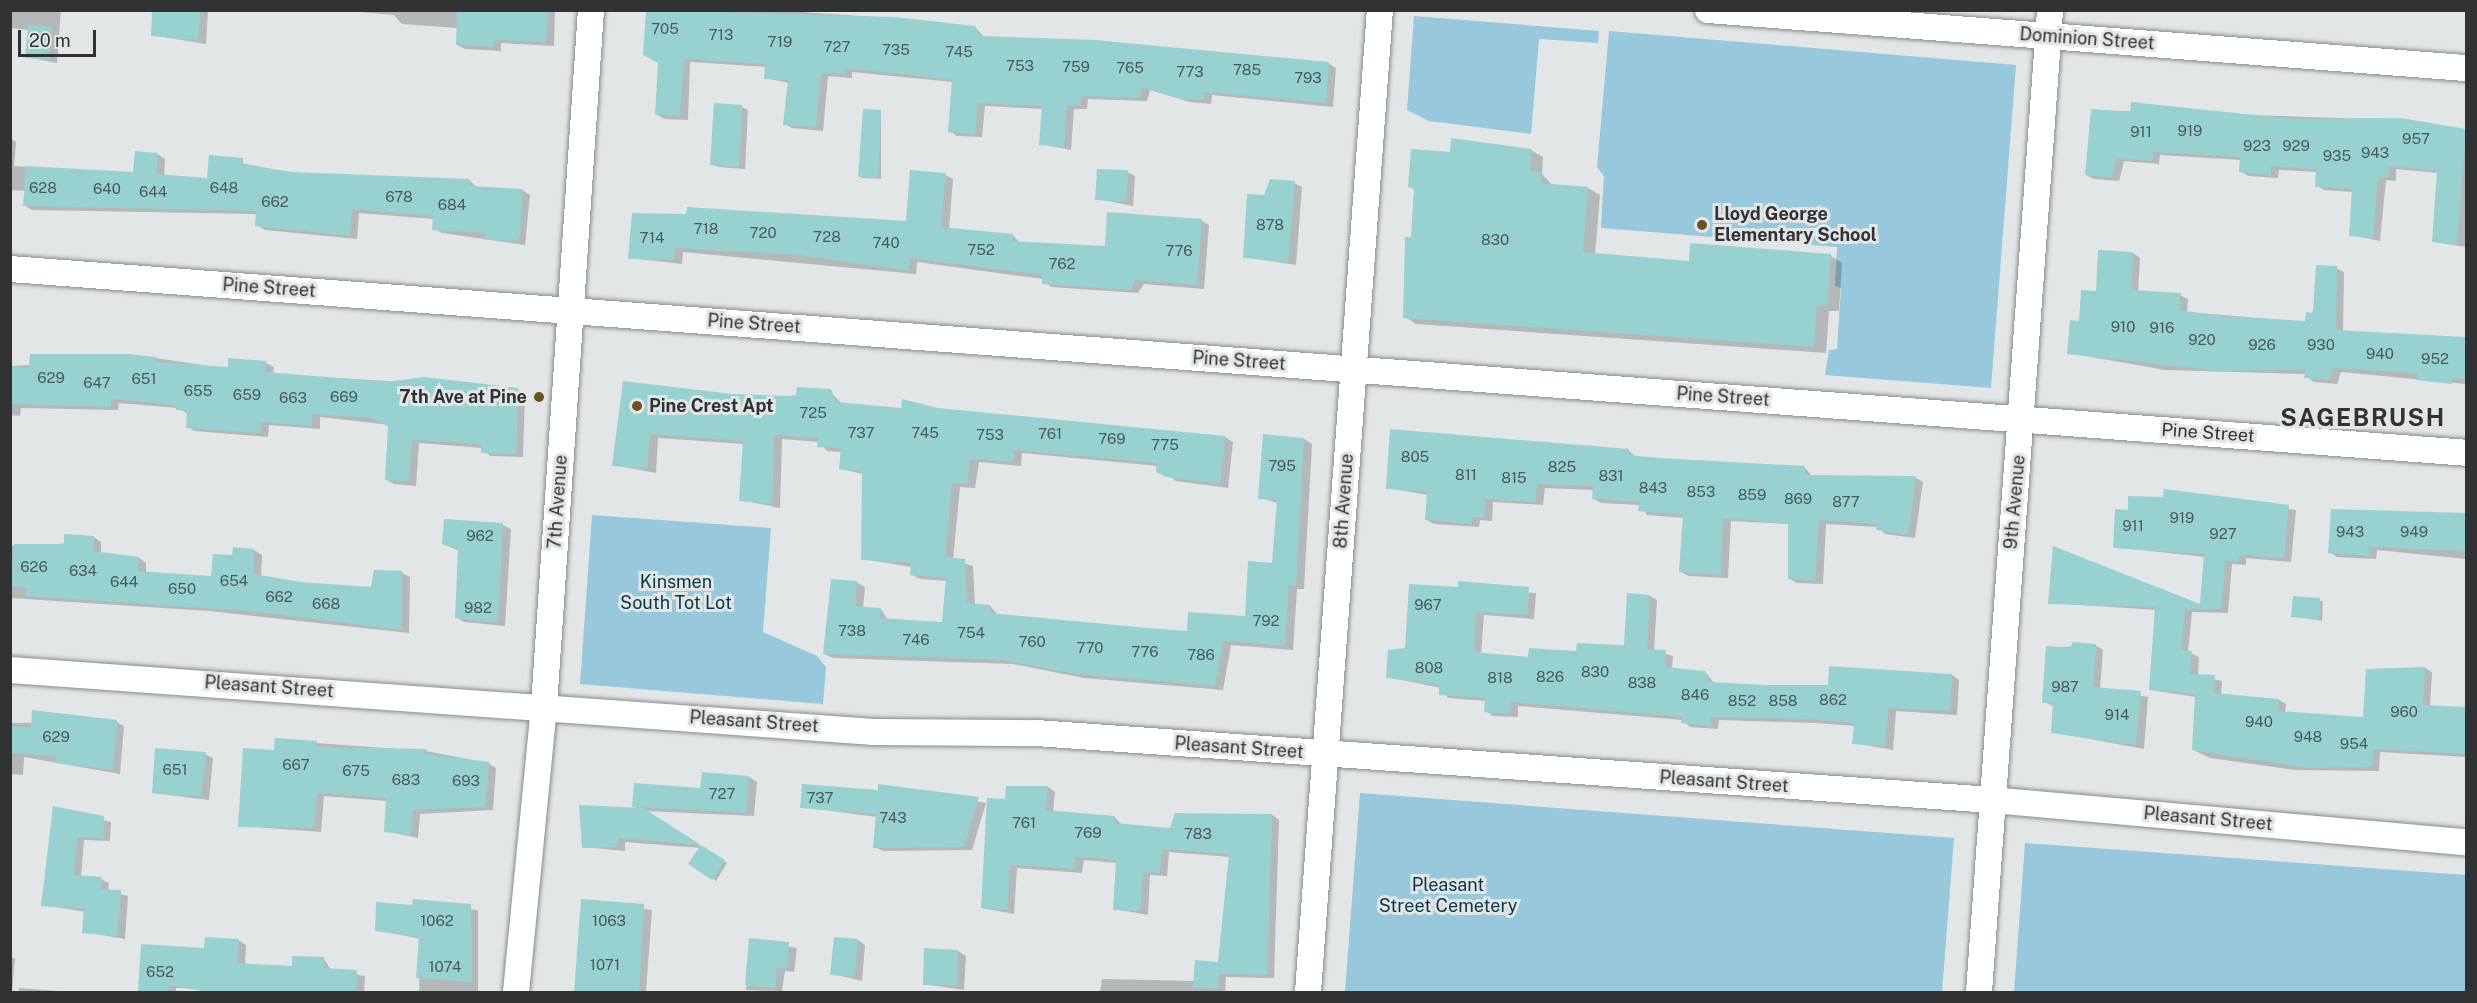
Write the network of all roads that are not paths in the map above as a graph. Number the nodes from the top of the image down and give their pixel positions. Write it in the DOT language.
graph roads {
  1 [pos="591,10"];
  2 [pos="1380,10"];
  3 [pos="1708,10"];
  4 [pos="2050,10"];
  5 [pos="2048,36"];
  6 [pos="2466,68"];
  7 [pos="10,269"];
  8 [pos="571,310"];
  9 [pos="1353,369"];
  10 [pos="2022,418"];
  11 [pos="2466,453"];
  12 [pos="10,670"];
  13 [pos="544,706"];
  14 [pos="1326,754"];
  15 [pos="1992,800"];
  16 [pos="2466,842"];
  17 [pos="516,993"];
  18 [pos="1308,993"];
  19 [pos="1979,993"];
  1 -- 8 [label="street, 7th Avenue"];
  2 -- 9 [label="street, 8th Avenue"];
  3 -- 5 [label="street, Dominion Street"];
  4 -- 5 [label="street, 9th Avenue"];
  5 -- 6 [label="street, Dominion Street"];
  5 -- 10 [label="street, 9th Avenue"];
  7 -- 8 [label="street, Pine Street"];
  8 -- 9 [label="street, Pine Street"];
  8 -- 13 [label="street, 7th Avenue"];
  9 -- 10 [label="street, Pine Street"];
  9 -- 14 [label="street, 8th Avenue"];
  10 -- 11 [label="street, Pine Street"];
  10 -- 15 [label="street, 9th Avenue"];
  12 -- 13 [label="street, Pleasant Street"];
  13 -- 14 [label="street, Pleasant Street"];
  13 -- 17 [label="street, 7th Avenue"];
  14 -- 15 [label="street, Pleasant Street"];
  14 -- 18 [label="street, 8th Avenue"];
  15 -- 16 [label="street, Pleasant Street"];
  15 -- 19 [label="street, 9th Avenue"];
}
